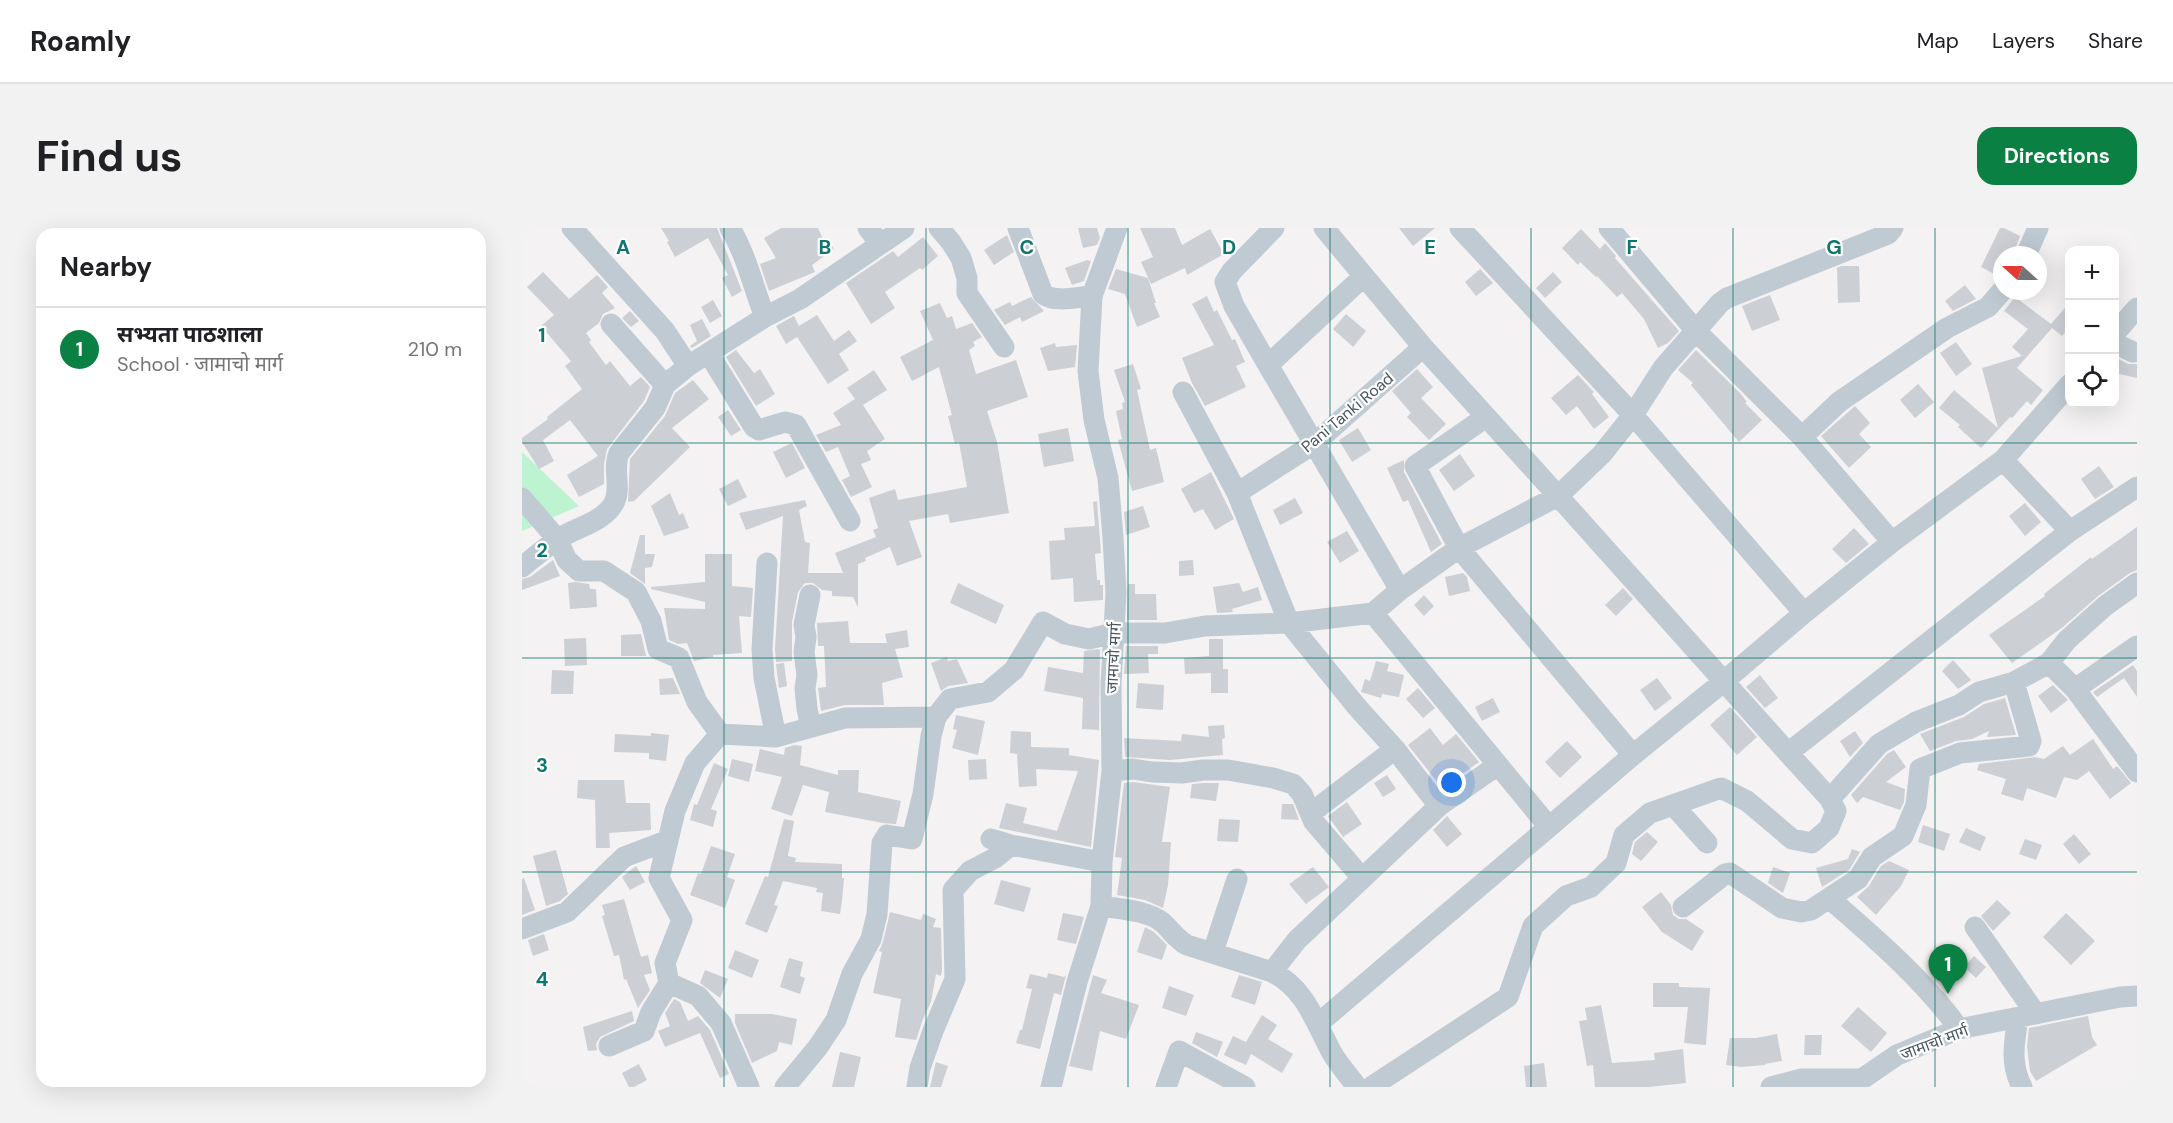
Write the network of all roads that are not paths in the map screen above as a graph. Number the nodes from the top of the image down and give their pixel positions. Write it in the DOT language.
graph roads {
  1 [pos="572,228"];
  2 [pos="730,228"];
  3 [pos="904,228"];
  4 [pos="939,228"];
  5 [pos="1018,228"];
  6 [pos="1117,228"];
  7 [pos="1274,228"];
  8 [pos="1324,228"];
  9 [pos="1460,228"];
  10 [pos="1893,228"];
  11 [pos="2038,228"];
  12 [pos="1615,230"];
  13 [pos="874,236"];
  14 [pos="2030,246"];
  15 [pos="1364,276"];
  16 [pos="1092,296"];
  17 [pos="1994,300"];
  18 [pos="2137,308"];
  19 [pos="765,316"];
  20 [pos="610,324"];
  21 [pos="2119,329"];
  22 [pos="1696,331"];
  23 [pos="1004,347"];
  24 [pos="1423,347"];
  25 [pos="709,354"];
  26 [pos="1268,365"];
  27 [pos="688,366"];
  28 [pos="665,385"];
  29 [pos="2065,390"];
  30 [pos="1183,392"];
  31 [pos="1633,415"];
  32 [pos="1486,417"];
  33 [pos="1802,437"];
  34 [pos="1314,443"];
  35 [pos="2003,460"];
  36 [pos="2137,488"];
  37 [pos="1237,493"];
  38 [pos="1558,496"];
  39 [pos="522,498"];
  40 [pos="850,521"];
  41 [pos="2070,531"];
  42 [pos="557,539"];
  43 [pos="1892,542"];
  44 [pos="1459,548"];
  45 [pos="767,563"];
  46 [pos="522,567"];
  47 [pos="2137,583"];
  48 [pos="1400,590"];
  49 [pos="810,595"];
  50 [pos="1373,613"];
  51 [pos="1804,613"];
  52 [pos="1289,623"];
  53 [pos="1114,633"];
  54 [pos="2137,646"];
  55 [pos="2049,663"];
  56 [pos="1723,682"];
  57 [pos="2014,682"];
  58 [pos="2075,689"];
  59 [pos="936,717"];
  60 [pos="812,727"];
  61 [pos="720,734"];
  62 [pos="776,738"];
  63 [pos="1395,749"];
  64 [pos="1788,753"];
  65 [pos="1633,755"];
  66 [pos="1498,765"];
  67 [pos="1112,771"];
  68 [pos="2137,772"];
  69 [pos="1830,799"];
  70 [pos="1439,806"];
  71 [pos="1674,806"];
  72 [pos="1311,813"];
  73 [pos="1550,827"];
  74 [pos="991,839"];
  75 [pos="666,841"];
  76 [pos="1707,843"];
  77 [pos="1011,846"];
  78 [pos="1102,862"];
  79 [pos="1362,878"];
  80 [pos="1237,879"];
  81 [pos="1830,899"];
  82 [pos="1101,906"];
  83 [pos="1683,907"];
  84 [pos="1975,927"];
  85 [pos="522,929"];
  86 [pos="1214,952"];
  87 [pos="1272,972"];
  88 [pos="669,983"];
  89 [pos="2137,996"];
  90 [pos="2027,1016"];
  91 [pos="1318,1023"];
  92 [pos="1959,1029"];
  93 [pos="609,1046"];
  94 [pos="1860,1083"];
  95 [pos="750,1087"];
  96 [pos="785,1087"];
  97 [pos="917,1087"];
  98 [pos="1051,1087"];
  99 [pos="1166,1087"];
  100 [pos="1245,1087"];
  101 [pos="1357,1087"];
  102 [pos="1371,1087"];
  103 [pos="1771,1087"];
  104 [pos="2022,1087"];
  1 -- 27 [label="street"];
  2 -- 19 [label="street"];
  3 -- 13 [label="street"];
  4 -- 23 [label="street"];
  5 -- 16 [label="street"];
  6 -- 16 [label="street, जामाचो मार्ग"];
  7 -- 26 [label="street"];
  8 -- 15 [label="street"];
  9 -- 31 [label="street"];
  10 -- 22 [label="street"];
  11 -- 14 [label="street"];
  12 -- 22 [label="street"];
  13 -- 19 [label="street"];
  15 -- 24 [label="street"];
  15 -- 26 [label="street"];
  16 -- 53 [label="street, जामाचो मार्ग"];
  17 -- 33 [label="street"];
  18 -- 21 [label="street"];
  19 -- 25 [label="street"];
  20 -- 28 [label="street"];
  22 -- 31 [label="street"];
  22 -- 33 [label="street"];
  24 -- 32 [label="street"];
  24 -- 34 [label="street, Pani Tanki Road"];
  25 -- 27 [label="street"];
  25 -- 40 [label="street"];
  26 -- 34 [label="street"];
  27 -- 28 [label="street"];
  28 -- 42 [label="street"];
  29 -- 35 [label="street"];
  30 -- 37 [label="street"];
  31 -- 38 [label="street"];
  31 -- 51 [label="street"];
  32 -- 38 [label="street"];
  32 -- 44 [label="street"];
  33 -- 43 [label="street"];
  34 -- 37 [label="street, Pani Tanki Road"];
  34 -- 48 [label="street"];
  35 -- 41 [label="street"];
  35 -- 43 [label="street"];
  36 -- 41 [label="street"];
  37 -- 52 [label="street"];
  38 -- 44 [label="street"];
  38 -- 56 [label="street"];
  39 -- 42 [label="street"];
  41 -- 64 [label="street"];
  42 -- 46 [label="street"];
  42 -- 61 [label="street"];
  43 -- 51 [label="street"];
  44 -- 48 [label="street"];
  44 -- 65 [label="street"];
  45 -- 62 [label="street"];
  47 -- 55 [label="street"];
  48 -- 50 [label="street"];
  49 -- 60 [label="street"];
  50 -- 52 [label="street"];
  50 -- 66 [label="street"];
  51 -- 56 [label="street"];
  52 -- 53 [label="street"];
  52 -- 63 [label="street"];
  53 -- 59 [label="street"];
  53 -- 67 [label="street, जामाचो मार्ग"];
  54 -- 58 [label="street"];
  55 -- 57 [label="street"];
  55 -- 58 [label="street"];
  56 -- 64 [label="street"];
  56 -- 65 [label="street"];
  57 -- 69 [label="street"];
  57 -- 81 [label="street"];
  58 -- 68 [label="street"];
  59 -- 60 [label="street"];
  59 -- 96 [label="street"];
  60 -- 62 [label="street"];
  61 -- 62 [label="street"];
  61 -- 75 [label="street"];
  63 -- 70 [label="street"];
  63 -- 72 [label="street"];
  64 -- 69 [label="street"];
  65 -- 73 [label="street"];
  66 -- 70 [label="street"];
  66 -- 73 [label="street"];
  67 -- 72 [label="street"];
  67 -- 78 [label="street, जामाचो मार्ग"];
  69 -- 71 [label="street"];
  70 -- 79 [label="street"];
  71 -- 76 [label="street"];
  71 -- 102 [label="street"];
  72 -- 79 [label="street"];
  73 -- 91 [label="street"];
  74 -- 77 [label="street"];
  75 -- 85 [label="street"];
  75 -- 88 [label="street"];
  77 -- 78 [label="street"];
  77 -- 97 [label="street"];
  78 -- 82 [label="street, जामाचो मार्ग"];
  79 -- 87 [label="street"];
  80 -- 86 [label="street"];
  81 -- 83 [label="street"];
  81 -- 92 [label="street"];
  82 -- 86 [label="street"];
  82 -- 98 [label="street, जामाचो मार्ग"];
  84 -- 90 [label="street"];
  86 -- 87 [label="street"];
  87 -- 91 [label="street"];
  88 -- 93 [label="street"];
  88 -- 95 [label="street"];
  89 -- 90 [label="street, जामाचो मार्ग"];
  90 -- 92 [label="street, जामाचो मार्ग"];
  90 -- 104 [label="street"];
  91 -- 101 [label="street"];
  92 -- 94 [label="street, जामाचो मार्ग"];
  94 -- 103 [label="street, जामाचो मार्ग"];
  99 -- 100 [label="street"];
}
